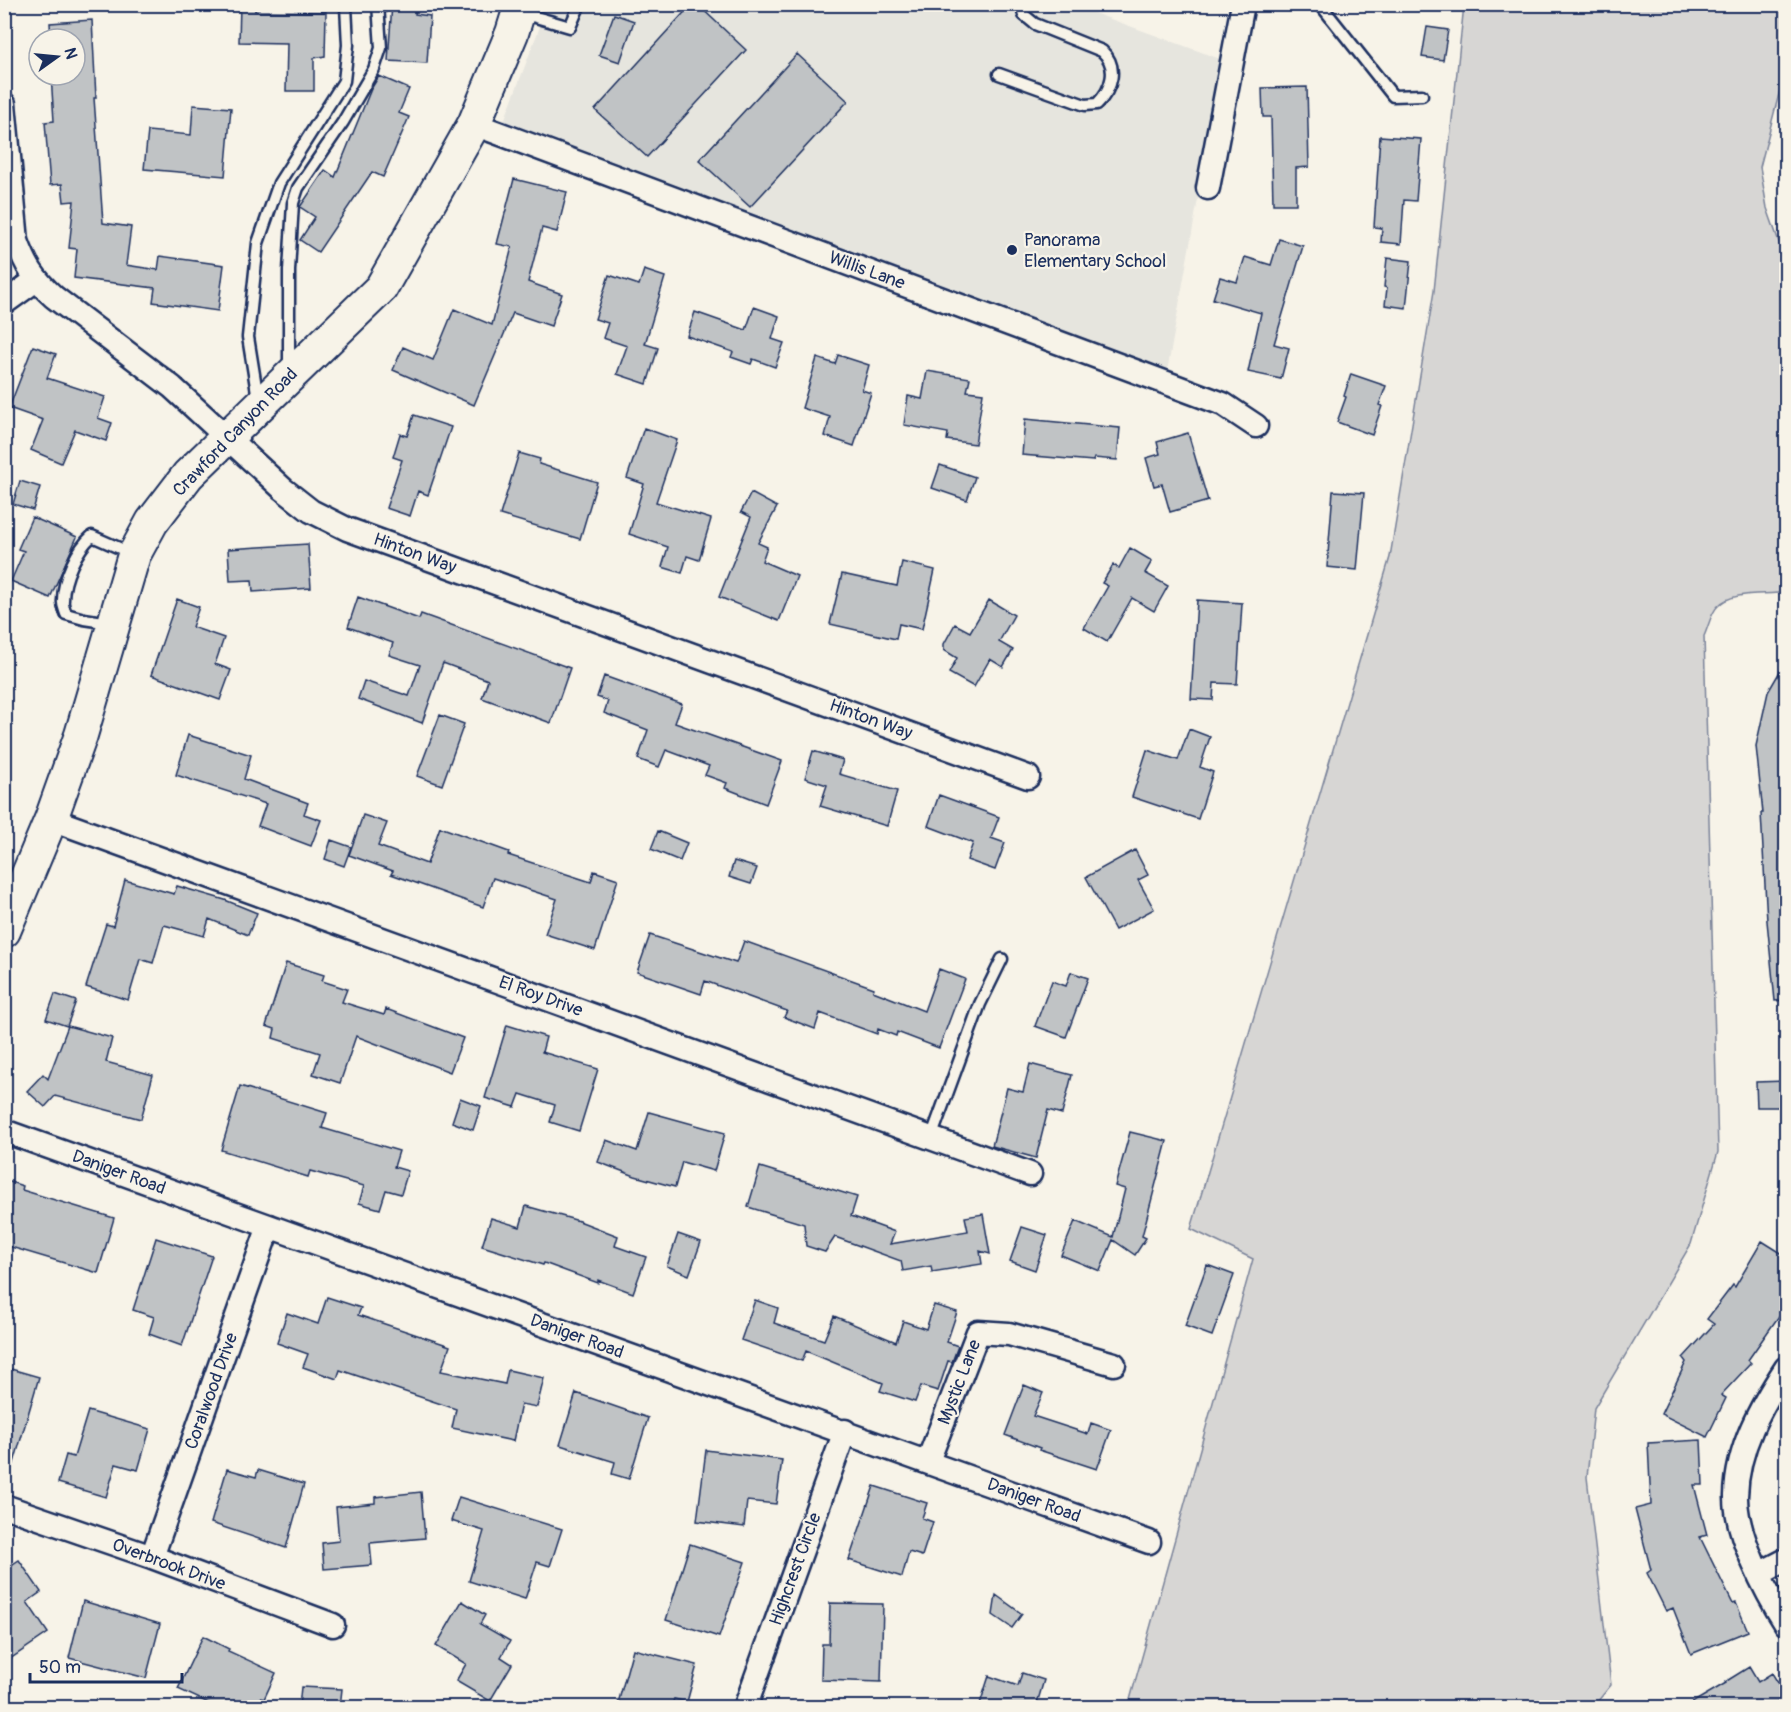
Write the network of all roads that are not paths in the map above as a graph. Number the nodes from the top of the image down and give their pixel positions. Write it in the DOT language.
graph roads {
  1 [pos="378,4"];
  2 [pos="580,4"];
  3 [pos="1022,4"];
  4 [pos="1243,4"];
  5 [pos="1320,4"];
  6 [pos="346,6"];
  7 [pos="520,8"];
  8 [pos="999,74"];
  9 [pos="1422,95"];
  10 [pos="4,104"];
  11 [pos="474,124"];
  12 [pos="1208,188"];
  13 [pos="36,280"];
  14 [pos="4,303"];
  15 [pos="290,376"];
  16 [pos="259,405"];
  17 [pos="1256,426"];
  18 [pos="225,437"];
  19 [pos="134,555"];
  20 [pos="113,624"];
  21 [pos="1028,777"];
  22 [pos="51,819"];
  23 [pos="4,931"];
  24 [pos="1002,958"];
  25 [pos="4,1131"];
  26 [pos="931,1138"];
  27 [pos="1030,1174"];
  28 [pos="269,1226"];
  29 [pos="1114,1364"];
  30 [pos="1786,1368"];
  31 [pos="845,1431"];
  32 [pos="928,1461"];
  33 [pos="4,1506"];
  34 [pos="1149,1542"];
  35 [pos="152,1557"];
  36 [pos="1786,1560"];
  37 [pos="1759,1574"];
  38 [pos="1786,1624"];
  39 [pos="333,1625"];
  40 [pos="745,1707"];
  1 -- 15 [label="lane"];
  2 -- 7 [label="lane"];
  3 -- 8 [label="lane"];
  4 -- 12 [label="street"];
  5 -- 9 [label="lane"];
  6 -- 16 [label="lane"];
  7 -- 11 [label="main road, Crawford Canyon Road"];
  10 -- 13 [label="street, Hinton Way"];
  11 -- 15 [label="main road, Crawford Canyon Road"];
  11 -- 17 [label="street, Willis Lane"];
  13 -- 14 [label="street"];
  13 -- 18 [label="street, Hinton Way"];
  15 -- 16 [label="main road, Crawford Canyon Road"];
  16 -- 18 [label="main road, Crawford Canyon Road"];
  18 -- 19 [label="main road, Crawford Canyon Road"];
  18 -- 21 [label="street, Hinton Way"];
  19 -- 20 [label="main road, Crawford Canyon Road"];
  19 -- 20 [label="lane"];
  20 -- 22 [label="main road, Crawford Canyon Road"];
  22 -- 23 [label="main road, Crawford Canyon Road"];
  22 -- 26 [label="street, El Roy Drive"];
  24 -- 26 [label="lane"];
  25 -- 28 [label="street, Daniger Road"];
  26 -- 27 [label="street, El Roy Drive"];
  28 -- 31 [label="street, Daniger Road"];
  28 -- 35 [label="street, Coralwood Drive"];
  29 -- 32 [label="street, Mystic Lane"];
  30 -- 37 [label="street"];
  31 -- 32 [label="street, Daniger Road"];
  31 -- 40 [label="street, Highcrest Circle"];
  32 -- 34 [label="street, Daniger Road"];
  33 -- 35 [label="street, Overbrook Drive"];
  35 -- 39 [label="street, Overbrook Drive"];
  36 -- 37 [label="street"];
  37 -- 38 [label="street"];
}
